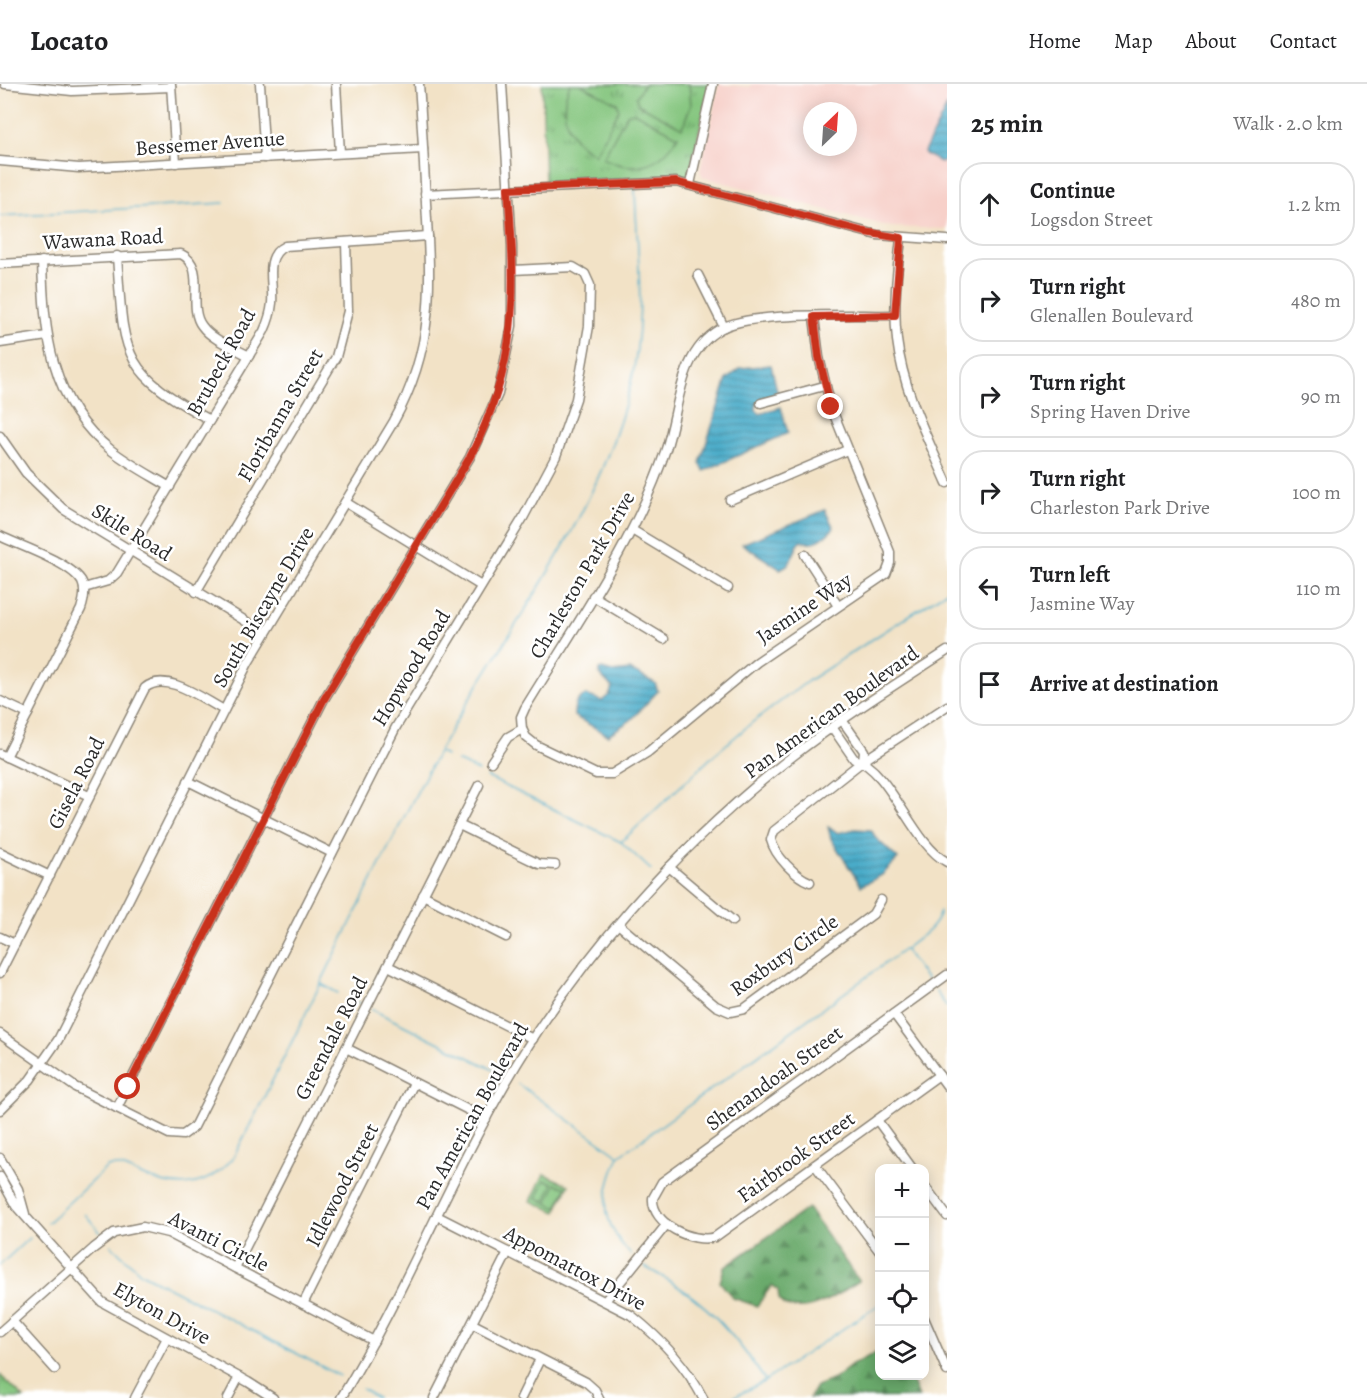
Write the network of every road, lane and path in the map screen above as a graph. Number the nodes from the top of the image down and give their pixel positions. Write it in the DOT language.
graph roads {
  1 [pos="5,84"];
  2 [pos="260,84"];
  3 [pos="336,84"];
  4 [pos="419,84"];
  5 [pos="502,84"];
  6 [pos="712,84"];
  7 [pos="171,85"];
  8 [pos="423,148"];
  9 [pos="340,153"];
  10 [pos="265,158"];
  11 [pos="0,160"];
  12 [pos="176,163"];
  13 [pos="690,184"];
  14 [pos="508,189"];
  15 [pos="425,194"];
  16 [pos="428,236"];
  17 [pos="901,238"];
  18 [pos="947,240"];
  19 [pos="346,242"];
  20 [pos="117,256"];
  21 [pos="42,261"];
  22 [pos="0,264"];
  23 [pos="513,270"];
  24 [pos="698,275"];
  25 [pos="895,315"];
  26 [pos="814,317"];
  27 [pos="724,327"];
  28 [pos="46,336"];
  29 [pos="0,343"];
  30 [pos="249,356"];
  31 [pos="824,386"];
  32 [pos="761,403"];
  33 [pos="210,420"];
  34 [pos="0,436"];
  35 [pos="847,450"];
  36 [pos="947,483"];
  37 [pos="170,487"];
  38 [pos="730,500"];
  39 [pos="345,502"];
  40 [pos="632,530"];
  41 [pos="0,536"];
  42 [pos="415,547"];
  43 [pos="130,552"];
  44 [pos="805,555"];
  45 [pos="481,586"];
  46 [pos="84,588"];
  47 [pos="728,588"];
  48 [pos="196,592"];
  49 [pos="593,596"];
  50 [pos="838,606"];
  51 [pos="265,633"];
  52 [pos="664,639"];
  53 [pos="947,651"];
  54 [pos="0,701"];
  55 [pos="947,706"];
  56 [pos="224,710"];
  57 [pos="28,714"];
  58 [pos="842,720"];
  59 [pos="832,727"];
  60 [pos="522,729"];
  61 [pos="3,755"];
  62 [pos="863,761"];
  63 [pos="491,762"];
  64 [pos="189,781"];
  65 [pos="479,785"];
  66 [pos="89,796"];
  67 [pos="263,820"];
  68 [pos="459,825"];
  69 [pos="0,852"];
  70 [pos="332,854"];
  71 [pos="947,862"];
  72 [pos="555,865"];
  73 [pos="669,867"];
  74 [pos="50,876"];
  75 [pos="810,882"];
  76 [pos="423,895"];
  77 [pos="881,900"];
  78 [pos="733,921"];
  79 [pos="618,924"];
  80 [pos="0,937"];
  81 [pos="506,937"];
  82 [pos="15,944"];
  83 [pos="388,966"];
  84 [pos="0,973"];
  85 [pos="947,975"];
  86 [pos="894,1014"];
  87 [pos="0,1034"];
  88 [pos="533,1039"];
  89 [pos="346,1048"];
  90 [pos="43,1065"];
  91 [pos="939,1075"];
  92 [pos="414,1083"];
  93 [pos="947,1086"];
  94 [pos="117,1108"];
  95 [pos="0,1110"];
  96 [pos="486,1119"];
  97 [pos="877,1120"];
  98 [pos="0,1158"];
  99 [pos="909,1164"];
  100 [pos="815,1165"];
  101 [pos="0,1177"];
  102 [pos="929,1192"];
  103 [pos="25,1214"];
  104 [pos="437,1216"];
  105 [pos="947,1216"];
  106 [pos="667,1224"];
  107 [pos="875,1247"];
  108 [pos="508,1252"];
  109 [pos="72,1268"];
  110 [pos="235,1268"];
  111 [pos="605,1301"];
  112 [pos="303,1304"];
  113 [pos="12,1321"];
  114 [pos="473,1324"];
  115 [pos="927,1326"];
  116 [pos="0,1332"];
  117 [pos="167,1338"];
  118 [pos="374,1341"];
  119 [pos="540,1359"];
  120 [pos="56,1369"];
  121 [pos="947,1371"];
  122 [pos="239,1377"];
  123 [pos="135,1398"];
  124 [pos="228,1398"];
  125 [pos="273,1398"];
  126 [pos="341,1398"];
  127 [pos="434,1398"];
  128 [pos="521,1398"];
  129 [pos="599,1398"];
  130 [pos="703,1398"];
  1 -- 7 [label="street"];
  2 -- 10 [label="street"];
  3 -- 9 [label="street"];
  4 -- 8 [label="street, South Biscayne Drive"];
  5 -- 14 [label="street"];
  6 -- 13 [label="street"];
  7 -- 12 [label="street"];
  8 -- 9 [label="street, Bessemer Avenue"];
  8 -- 15 [label="street, South Biscayne Drive"];
  9 -- 10 [label="street, Bessemer Avenue"];
  10 -- 12 [label="street, Bessemer Avenue"];
  11 -- 12 [label="street, Bessemer Avenue"];
  13 -- 14 [label="street"];
  13 -- 17 [label="street"];
  14 -- 15 [label="street"];
  14 -- 23 [label="street"];
  15 -- 16 [label="street, South Biscayne Drive"];
  16 -- 19 [label="street, Brubeck Road"];
  16 -- 39 [label="street, South Biscayne Drive"];
  17 -- 18 [label="street"];
  17 -- 25 [label="street"];
  19 -- 30 [label="street, Brubeck Road"];
  19 -- 48 [label="street, Floribanna Street"];
  20 -- 21 [label="street, Wawana Road"];
  20 -- 30 [label="street, Wawana Road"];
  20 -- 33 [label="street"];
  21 -- 22 [label="street, Wawana Road"];
  21 -- 28 [label="street"];
  23 -- 42 [label="street"];
  23 -- 45 [label="street, Hopwood Road"];
  24 -- 27 [label="street"];
  25 -- 26 [label="street, Charleston Park Drive"];
  25 -- 36 [label="street"];
  26 -- 27 [label="street, Charleston Park Drive"];
  26 -- 31 [label="street, Jasmine Way"];
  27 -- 40 [label="street, Charleston Park Drive"];
  28 -- 29 [label="street"];
  28 -- 37 [label="street"];
  30 -- 33 [label="street, Brubeck Road"];
  31 -- 32 [label="street"];
  31 -- 35 [label="street, Jasmine Way"];
  33 -- 37 [label="street, Brubeck Road"];
  34 -- 43 [label="street, Skile Road"];
  35 -- 38 [label="street"];
  35 -- 50 [label="street, Jasmine Way"];
  37 -- 43 [label="street, Brubeck Road"];
  39 -- 42 [label="street"];
  39 -- 51 [label="street, South Biscayne Drive"];
  40 -- 47 [label="street"];
  40 -- 49 [label="street, Charleston Park Drive"];
  41 -- 46 [label="street"];
  42 -- 45 [label="street"];
  42 -- 67 [label="street"];
  43 -- 46 [label="street, Brubeck Road"];
  43 -- 48 [label="street, Skile Road"];
  44 -- 50 [label="street"];
  45 -- 70 [label="street, Hopwood Road"];
  46 -- 57 [label="street"];
  48 -- 51 [label="street, Skile Road"];
  49 -- 52 [label="street"];
  49 -- 60 [label="street, Charleston Park Drive"];
  50 -- 60 [label="street, Jasmine Way"];
  51 -- 56 [label="street, South Biscayne Drive"];
  53 -- 58 [label="street, Pan American Boulevard"];
  54 -- 57 [label="street"];
  55 -- 62 [label="street"];
  56 -- 64 [label="street, South Biscayne Drive"];
  56 -- 66 [label="street, Gisela Road"];
  57 -- 61 [label="street"];
  58 -- 59 [label="street, Pan American Boulevard"];
  58 -- 62 [label="street"];
  59 -- 62 [label="street"];
  59 -- 73 [label="street, Pan American Boulevard"];
  60 -- 63 [label="street"];
  61 -- 66 [label="street"];
  62 -- 71 [label="street"];
  62 -- 75 [label="street"];
  64 -- 67 [label="street"];
  64 -- 90 [label="street, South Biscayne Drive"];
  65 -- 68 [label="street"];
  66 -- 74 [label="street, Gisela Road"];
  67 -- 70 [label="street"];
  67 -- 94 [label="street"];
  68 -- 72 [label="street"];
  68 -- 76 [label="street, Greendale Road"];
  69 -- 74 [label="street"];
  70 -- 94 [label="street, Hopwood Road"];
  73 -- 78 [label="street"];
  73 -- 79 [label="street, Pan American Boulevard"];
  74 -- 82 [label="street, Gisela Road"];
  76 -- 81 [label="street"];
  76 -- 83 [label="street, Greendale Road"];
  77 -- 79 [label="street, Roxbury Circle"];
  79 -- 88 [label="street, Pan American Boulevard"];
  80 -- 82 [label="street"];
  82 -- 84 [label="street, Gisela Road"];
  83 -- 88 [label="street"];
  83 -- 89 [label="street, Greendale Road"];
  85 -- 86 [label="street, Shenandoah Street"];
  86 -- 91 [label="street"];
  86 -- 106 [label="street, Shenandoah Street"];
  87 -- 90 [label="street"];
  88 -- 96 [label="street, Pan American Boulevard"];
  89 -- 92 [label="street"];
  89 -- 110 [label="street, Greendale Road"];
  90 -- 94 [label="street"];
  90 -- 95 [label="street, South Biscayne Drive"];
  91 -- 93 [label="street"];
  91 -- 97 [label="street, Fairbrook Street"];
  92 -- 96 [label="street"];
  92 -- 112 [label="street, Idlewood Street"];
  96 -- 104 [label="street, Pan American Boulevard"];
  97 -- 99 [label="street"];
  97 -- 100 [label="street, Fairbrook Street"];
  98 -- 103 [label="street"];
  100 -- 106 [label="street, Fairbrook Street"];
  100 -- 107 [label="street"];
  101 -- 103 [label="street, Elyton Drive"];
  102 -- 105 [label="street"];
  103 -- 109 [label="street, Elyton Drive"];
  104 -- 108 [label="street, Appomattox Drive"];
  104 -- 118 [label="street, Pan American Boulevard"];
  106 -- 111 [label="street"];
  108 -- 111 [label="street, Appomattox Drive"];
  108 -- 114 [label="street"];
  109 -- 110 [label="street, Avanti Circle"];
  109 -- 113 [label="street, Avanti Circle"];
  109 -- 117 [label="street, Elyton Drive"];
  110 -- 112 [label="street, Avanti Circle"];
  111 -- 130 [label="street, Appomattox Drive"];
  112 -- 118 [label="street, Avanti Circle"];
  113 -- 116 [label="street, Avanti Circle"];
  113 -- 120 [label="street"];
  114 -- 119 [label="street"];
  114 -- 127 [label="street"];
  115 -- 121 [label="street"];
  117 -- 122 [label="street, Elyton Drive"];
  117 -- 123 [label="street"];
  118 -- 126 [label="street, Pan American Boulevard"];
  119 -- 128 [label="street"];
  119 -- 129 [label="street"];
  122 -- 124 [label="street"];
  122 -- 125 [label="street, Elyton Drive"];
}
